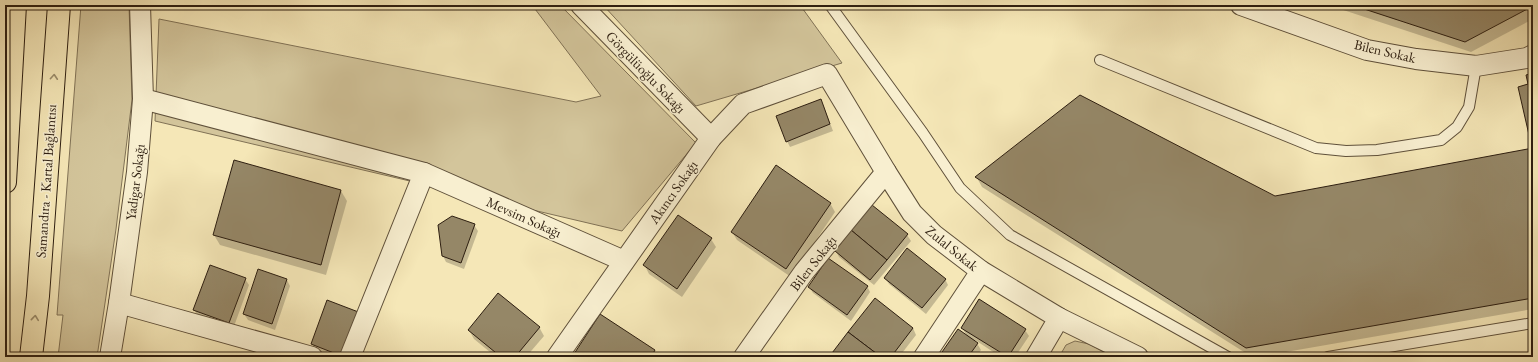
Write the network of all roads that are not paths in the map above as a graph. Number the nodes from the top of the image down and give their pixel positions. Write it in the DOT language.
graph roads {
  1 [pos="15,5"];
  2 [pos="59,5"];
  3 [pos="140,5"];
  4 [pos="581,5"];
  5 [pos="830,5"];
  6 [pos="1241,5"];
  7 [pos="1533,55"];
  8 [pos="1100,60"];
  9 [pos="1476,66"];
  10 [pos="826,74"];
  11 [pos="143,99"];
  12 [pos="711,138"];
  13 [pos="886,172"];
  14 [pos="424,173"];
  15 [pos="5,182"];
  16 [pos="624,261"];
  17 [pos="981,271"];
  18 [pos="119,303"];
  19 [pos="1059,318"];
  20 [pos="1533,323"];
  21 [pos="31,357"];
  22 [pos="110,357"];
  23 [pos="312,357"];
  24 [pos="350,357"];
  25 [pos="556,357"];
  26 [pos="744,357"];
  27 [pos="924,357"];
  28 [pos="1036,357"];
  29 [pos="1138,357"];
  30 [pos="1228,357"];
  31 [pos="1328,357"];
  1 -- 15 [label="highway"];
  21 -- 2 [label="highway, Samandıra - Kartal Bağlantısı, one-way"];
  3 -- 11 [label="street, Yadigar Sokağı"];
  4 -- 12 [label="street, Görgülüoğlu Sokağı"];
  5 -- 30 [label="lane"];
  6 -- 9 [label="street, Bilen Sokak"];
  7 -- 9 [label="street, Bilen Sokak"];
  8 -- 9 [label="lane"];
  10 -- 12 [label="street, Akıncı Sokağı"];
  10 -- 13 [label="street, Zulal Sokak"];
  11 -- 14 [label="street, Mevsim Sokağı"];
  11 -- 18 [label="street, Yadigar Sokağı"];
  12 -- 16 [label="street, Akıncı Sokağı"];
  13 -- 17 [label="street, Zulal Sokak"];
  13 -- 26 [label="street, Bilen Sokağı"];
  14 -- 16 [label="street, Mevsim Sokağı"];
  14 -- 24 [label="street"];
  16 -- 25 [label="street, Akıncı Sokağı"];
  17 -- 19 [label="street, Zulal Sokak"];
  17 -- 27 [label="street"];
  18 -- 22 [label="street, Yadigar Sokağı"];
  18 -- 23 [label="street"];
  19 -- 28 [label="street"];
  19 -- 29 [label="street, Zulal Sokak"];
  20 -- 31 [label="lane"];
}
